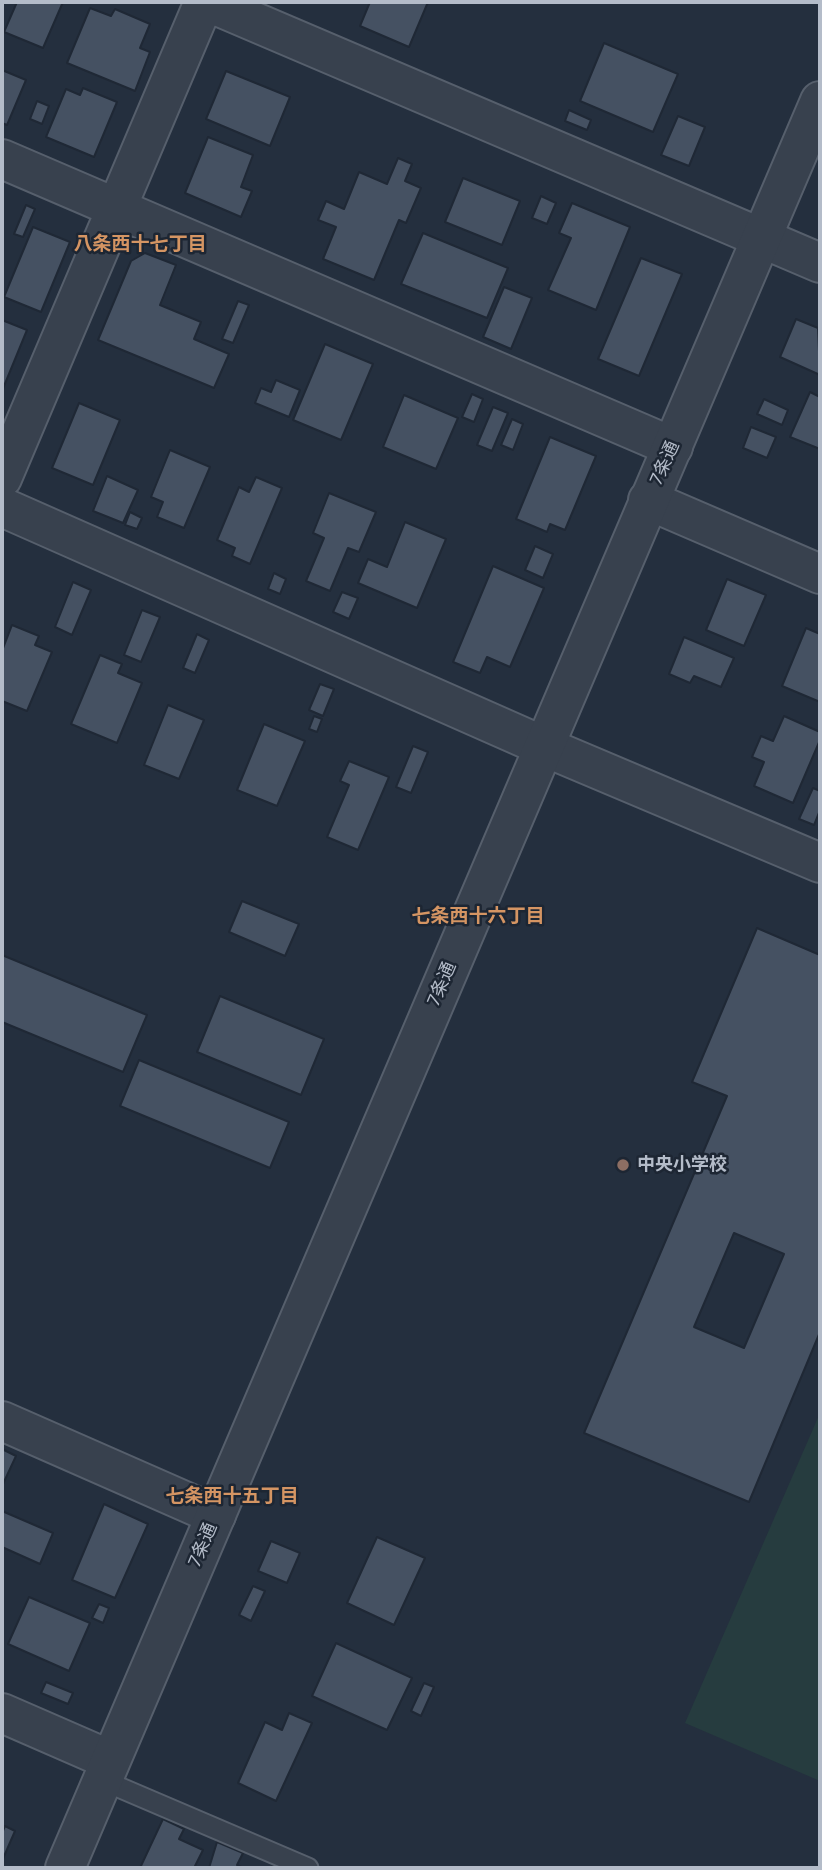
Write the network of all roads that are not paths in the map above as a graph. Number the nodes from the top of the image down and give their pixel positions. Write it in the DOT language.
graph roads {
  1 [pos="206,2"];
  2 [pos="820,101"];
  3 [pos="2,159"];
  4 [pos="117,207"];
  5 [pos="762,238"];
  6 [pos="820,263"];
  7 [pos="673,447"];
  8 [pos="2,478"];
  9 [pos="648,500"];
  10 [pos="2,507"];
  11 [pos="820,574"];
  12 [pos="543,746"];
  13 [pos="820,863"];
  14 [pos="2,1421"];
  15 [pos="216,1515"];
  16 [pos="2,1713"];
  17 [pos="106,1770"];
  18 [pos="65,1868"];
  19 [pos="308,1868"];
  1 -- 4 [label="street"];
  1 -- 5 [label="street"];
  2 -- 5 [label="street, 7条通"];
  3 -- 4 [label="street"];
  4 -- 7 [label="street"];
  4 -- 8 [label="street"];
  5 -- 6 [label="street"];
  5 -- 7 [label="street, 7条通"];
  7 -- 9 [label="street, 7条通"];
  9 -- 11 [label="street"];
  9 -- 12 [label="street, 7条通"];
  10 -- 12 [label="street"];
  12 -- 13 [label="street"];
  12 -- 15 [label="street, 7条通"];
  14 -- 15 [label="street"];
  15 -- 17 [label="street, 7条通"];
  16 -- 17 [label="street"];
  17 -- 18 [label="street, 7条通"];
  17 -- 19 [label="lane"];
}
